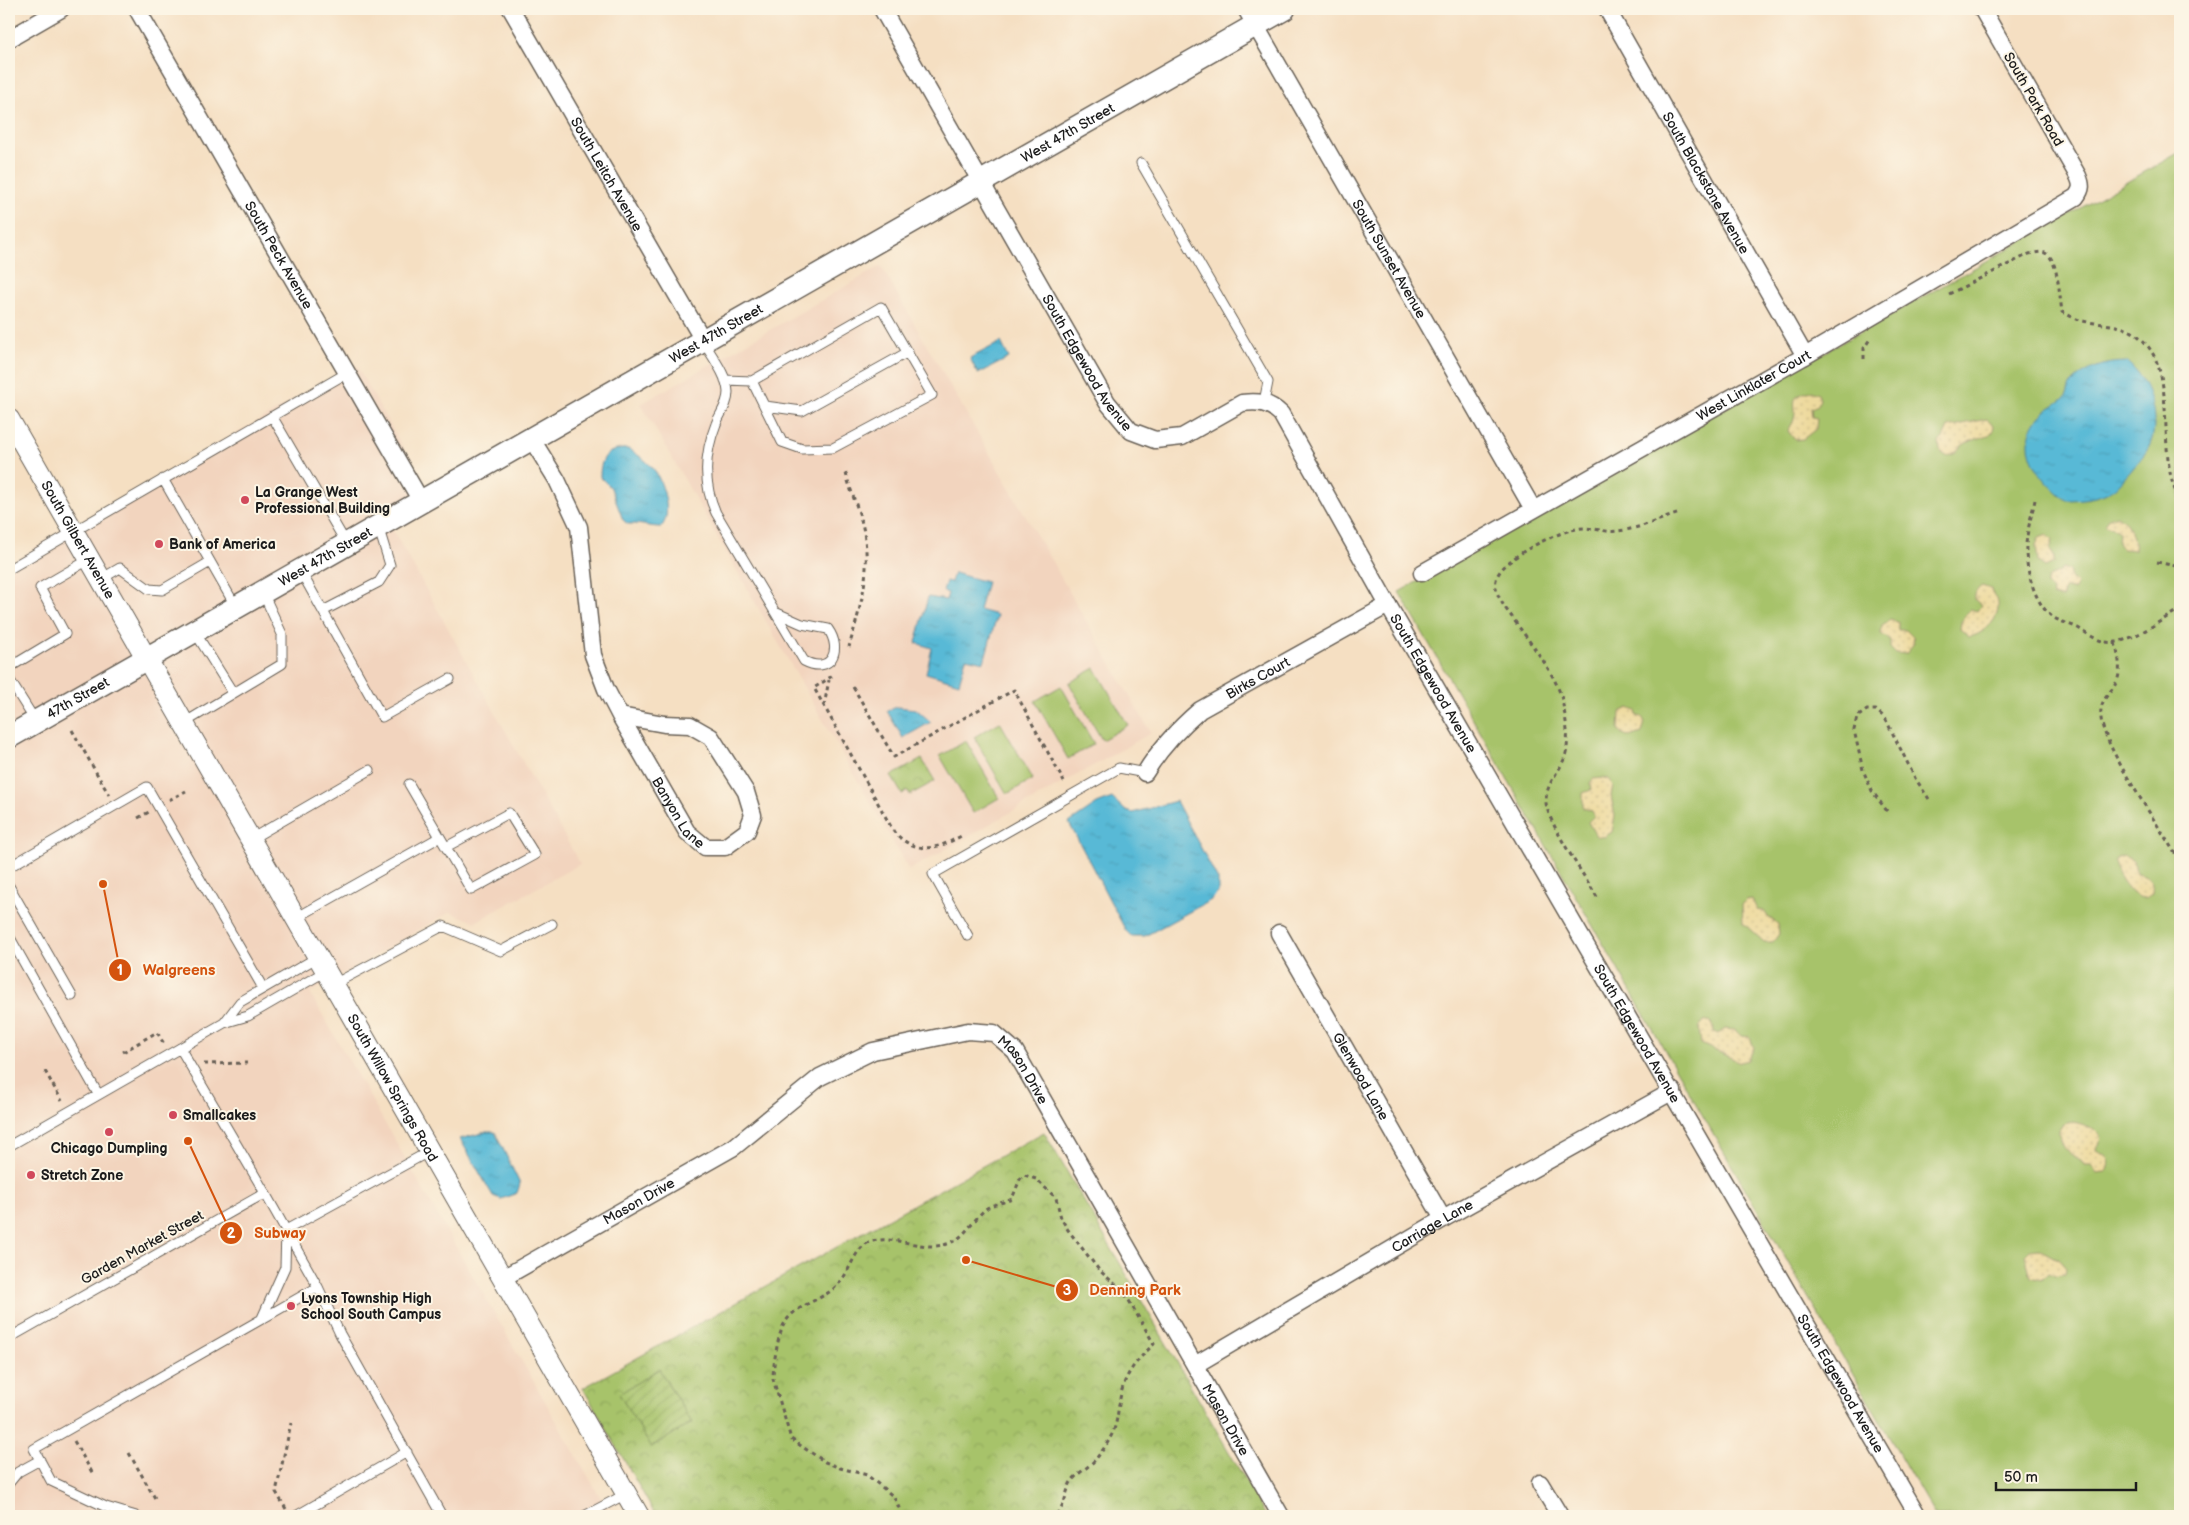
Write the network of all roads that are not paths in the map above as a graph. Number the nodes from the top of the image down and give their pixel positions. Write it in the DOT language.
graph roads {
  1 [pos="61,9"];
  2 [pos="137,9"];
  3 [pos="511,9"];
  4 [pos="882,9"];
  5 [pos="1284,9"];
  6 [pos="1606,9"];
  7 [pos="1982,9"];
  8 [pos="1250,17"];
  9 [pos="9,39"];
  10 [pos="1141,163"];
  11 [pos="982,181"];
  12 [pos="2081,191"];
  13 [pos="702,340"];
  14 [pos="908,352"];
  15 [pos="1805,356"];
  16 [pos="347,373"];
  17 [pos="725,380"];
  18 [pos="752,381"];
  19 [pos="1264,402"];
  20 [pos="766,406"];
  21 [pos="272,416"];
  22 [pos="9,419"];
  23 [pos="532,438"];
  24 [pos="163,479"];
  25 [pos="421,501"];
  26 [pos="1533,509"];
  27 [pos="378,525"];
  28 [pos="73,531"];
  29 [pos="346,544"];
  30 [pos="90,560"];
  31 [pos="210,562"];
  32 [pos="9,568"];
  33 [pos="300,570"];
  34 [pos="1422,573"];
  35 [pos="101,579"];
  36 [pos="262,592"];
  37 [pos="1388,605"];
  38 [pos="236,607"];
  39 [pos="323,612"];
  40 [pos="775,612"];
  41 [pos="195,631"];
  42 [pos="147,659"];
  43 [pos="450,679"];
  44 [pos="233,694"];
  45 [pos="620,716"];
  46 [pos="36,722"];
  47 [pos="184,723"];
  48 [pos="9,738"];
  49 [pos="370,770"];
  50 [pos="1145,773"];
  51 [pos="408,784"];
  52 [pos="440,837"];
  53 [pos="251,839"];
  54 [pos="446,847"];
  55 [pos="9,867"];
  56 [pos="9,886"];
  57 [pos="296,918"];
  58 [pos="552,924"];
  59 [pos="1279,933"];
  60 [pos="9,936"];
  61 [pos="968,936"];
  62 [pos="326,970"];
  63 [pos="263,988"];
  64 [pos="72,996"];
  65 [pos="224,1023"];
  66 [pos="180,1048"];
  67 [pos="1673,1091"];
  68 [pos="98,1094"];
  69 [pos="9,1146"];
  70 [pos="430,1151"];
  71 [pos="265,1193"];
  72 [pos="1443,1220"];
  73 [pos="286,1230"];
  74 [pos="503,1278"];
  75 [pos="318,1287"];
  76 [pos="262,1318"];
  77 [pos="9,1338"];
  78 [pos="1194,1366"];
  79 [pos="407,1452"];
  80 [pos="40,1460"];
  81 [pos="9,1468"];
  82 [pos="18,1472"];
  83 [pos="9,1483"];
  84 [pos="1540,1483"];
  85 [pos="626,1494"];
  86 [pos="136,1516"];
  87 [pos="296,1516"];
  88 [pos="442,1516"];
  89 [pos="584,1516"];
  90 [pos="639,1516"];
  91 [pos="1281,1516"];
  92 [pos="1560,1516"];
  93 [pos="1918,1516"];
  1 -- 9 [label="street"];
  2 -- 16 [label="street, South Peck Avenue"];
  3 -- 13 [label="street, South Leitch Avenue"];
  4 -- 11 [label="street, South Edgewood Avenue"];
  5 -- 8 [label="main road, West 47th Street"];
  6 -- 15 [label="street, South Blackstone Avenue"];
  7 -- 12 [label="street, South Park Road"];
  8 -- 11 [label="main road, West 47th Street"];
  8 -- 26 [label="street, South Sunset Avenue"];
  10 -- 19 [label="lane"];
  11 -- 13 [label="main road, West 47th Street"];
  11 -- 19 [label="street, South Edgewood Avenue"];
  12 -- 15 [label="street, West Linklater Court"];
  13 -- 17 [label="lane"];
  13 -- 23 [label="main road, West 47th Street"];
  14 -- 18 [label="lane"];
  14 -- 20 [label="lane"];
  14 -- 20 [label="lane"];
  15 -- 26 [label="street, West Linklater Court"];
  16 -- 21 [label="lane"];
  16 -- 25 [label="street, South Peck Avenue"];
  17 -- 18 [label="lane"];
  17 -- 40 [label="lane"];
  18 -- 20 [label="lane"];
  19 -- 37 [label="street, South Edgewood Avenue"];
  21 -- 24 [label="lane"];
  21 -- 29 [label="lane"];
  22 -- 28 [label="street, South Gilbert Avenue"];
  23 -- 25 [label="main road, West 47th Street"];
  23 -- 45 [label="street, Banyon Lane"];
  24 -- 28 [label="lane"];
  24 -- 31 [label="lane"];
  25 -- 27 [label="main road, West 47th Street"];
  26 -- 34 [label="street, West Linklater Court"];
  27 -- 29 [label="main road, West 47th Street"];
  27 -- 39 [label="lane"];
  28 -- 30 [label="street, South Gilbert Avenue"];
  28 -- 32 [label="lane"];
  29 -- 33 [label="main road, West 47th Street"];
  30 -- 35 [label="street, South Gilbert Avenue"];
  30 -- 46 [label="lane"];
  31 -- 35 [label="lane"];
  31 -- 38 [label="lane"];
  33 -- 36 [label="main road, West 47th Street"];
  33 -- 39 [label="lane"];
  35 -- 42 [label="street, South Gilbert Avenue"];
  36 -- 38 [label="main road, West 47th Street"];
  36 -- 44 [label="lane"];
  37 -- 50 [label="street, Birks Court"];
  37 -- 67 [label="street, South Edgewood Avenue"];
  38 -- 41 [label="main road, West 47th Street"];
  39 -- 43 [label="lane"];
  40 -- 40 [label="lane"];
  41 -- 42 [label="main road, West 47th Street"];
  41 -- 44 [label="lane"];
  42 -- 46 [label="main road, 47th Street"];
  42 -- 47 [label="street, South Willow Springs Road"];
  44 -- 47 [label="lane"];
  45 -- 45 [label="street, Banyon Lane"];
  46 -- 48 [label="main road, 47th Street"];
  47 -- 53 [label="street, South Willow Springs Road"];
  49 -- 53 [label="lane"];
  50 -- 61 [label="lane"];
  51 -- 52 [label="lane"];
  52 -- 54 [label="lane"];
  52 -- 57 [label="lane"];
  53 -- 57 [label="street, South Willow Springs Road"];
  54 -- 54 [label="lane"];
  55 -- 63 [label="lane"];
  56 -- 64 [label="lane"];
  57 -- 62 [label="street, South Willow Springs Road"];
  58 -- 62 [label="lane"];
  59 -- 72 [label="street, Glenwood Lane"];
  60 -- 68 [label="lane"];
  62 -- 63 [label="lane"];
  62 -- 65 [label="lane"];
  62 -- 70 [label="street, South Willow Springs Road"];
  63 -- 65 [label="lane"];
  65 -- 66 [label="lane"];
  66 -- 68 [label="lane"];
  66 -- 71 [label="lane"];
  67 -- 72 [label="street, Carriage Lane"];
  67 -- 93 [label="street, South Edgewood Avenue"];
  68 -- 69 [label="lane"];
  70 -- 73 [label="lane"];
  70 -- 74 [label="street, South Willow Springs Road"];
  71 -- 73 [label="lane"];
  71 -- 77 [label="lane, Garden Market Street"];
  72 -- 78 [label="street, Carriage Lane"];
  73 -- 75 [label="lane"];
  73 -- 76 [label="lane"];
  74 -- 78 [label="street, Mason Drive"];
  74 -- 85 [label="street, South Willow Springs Road"];
  75 -- 76 [label="lane"];
  75 -- 79 [label="lane"];
  76 -- 80 [label="lane"];
  78 -- 91 [label="street, Mason Drive"];
  79 -- 87 [label="lane"];
  79 -- 88 [label="lane"];
  80 -- 82 [label="lane"];
  80 -- 86 [label="lane"];
  81 -- 82 [label="lane"];
  82 -- 83 [label="lane"];
  84 -- 92 [label="street"];
  85 -- 89 [label="lane"];
  85 -- 90 [label="street, South Willow Springs Road"];
}
